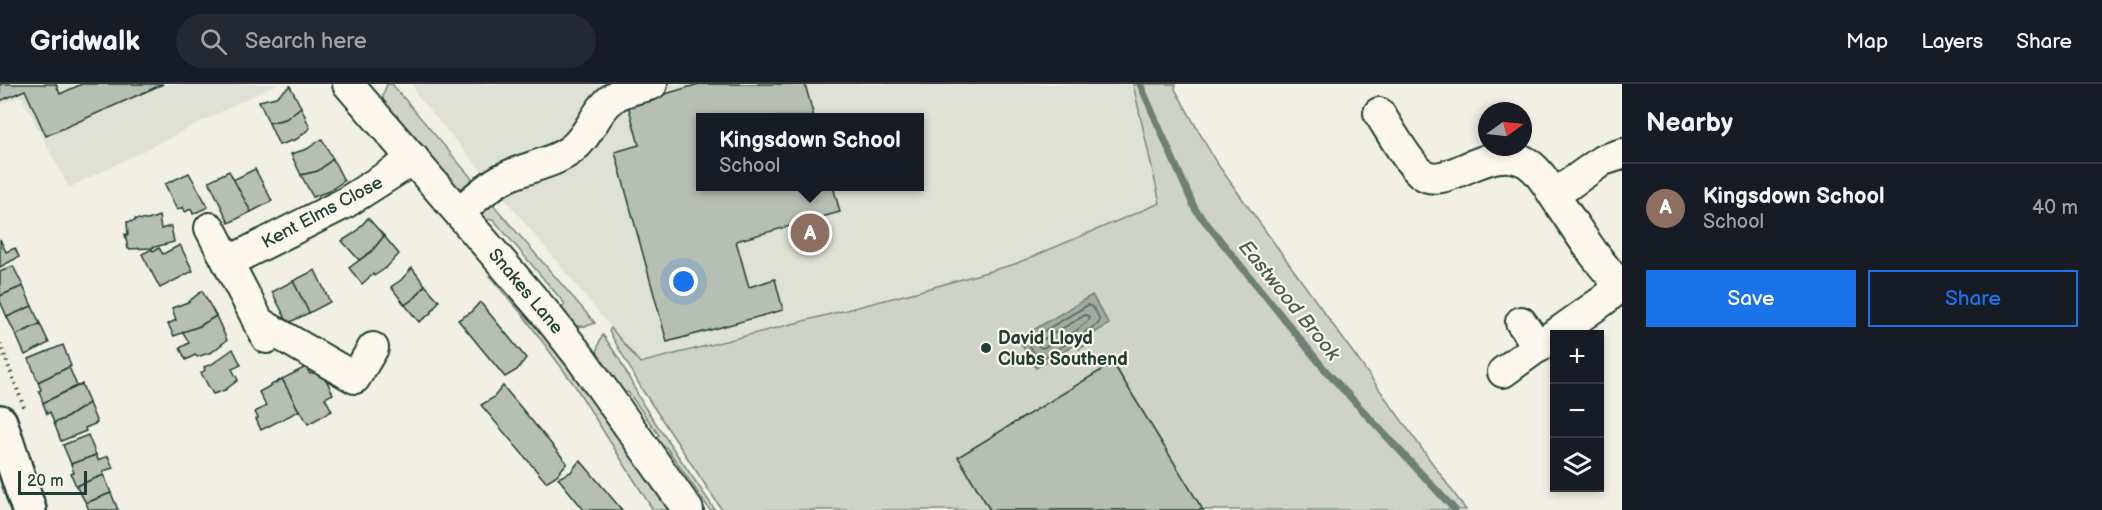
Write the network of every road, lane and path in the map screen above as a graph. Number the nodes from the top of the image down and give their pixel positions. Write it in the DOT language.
graph roads {
  1 [pos="348,84"];
  2 [pos="652,84"];
  3 [pos="1394,119"];
  4 [pos="1622,154"];
  5 [pos="414,159"];
  6 [pos="1554,195"];
  7 [pos="459,212"];
  8 [pos="210,228"];
  9 [pos="228,262"];
  10 [pos="1621,286"];
  11 [pos="1521,322"];
  12 [pos="1562,330"];
  13 [pos="1550,339"];
  14 [pos="0,344"];
  15 [pos="373,348"];
  16 [pos="1503,372"];
  17 [pos="14,419"];
  18 [pos="30,510"];
  19 [pos="688,510"];
  1 -- 5 [label="street, Snakes Lane"];
  2 -- 7 [label="street"];
  3 -- 6 [label="street"];
  4 -- 6 [label="street"];
  5 -- 7 [label="street, Snakes Lane"];
  5 -- 9 [label="street, Kent Elms Close"];
  6 -- 10 [label="street"];
  7 -- 19 [label="street, Snakes Lane"];
  8 -- 9 [label="street"];
  9 -- 15 [label="street"];
  10 -- 12 [label="street"];
  11 -- 13 [label="street"];
  13 -- 16 [label="street"];
  14 -- 17 [label="path"];
  17 -- 18 [label="highway"];
}
